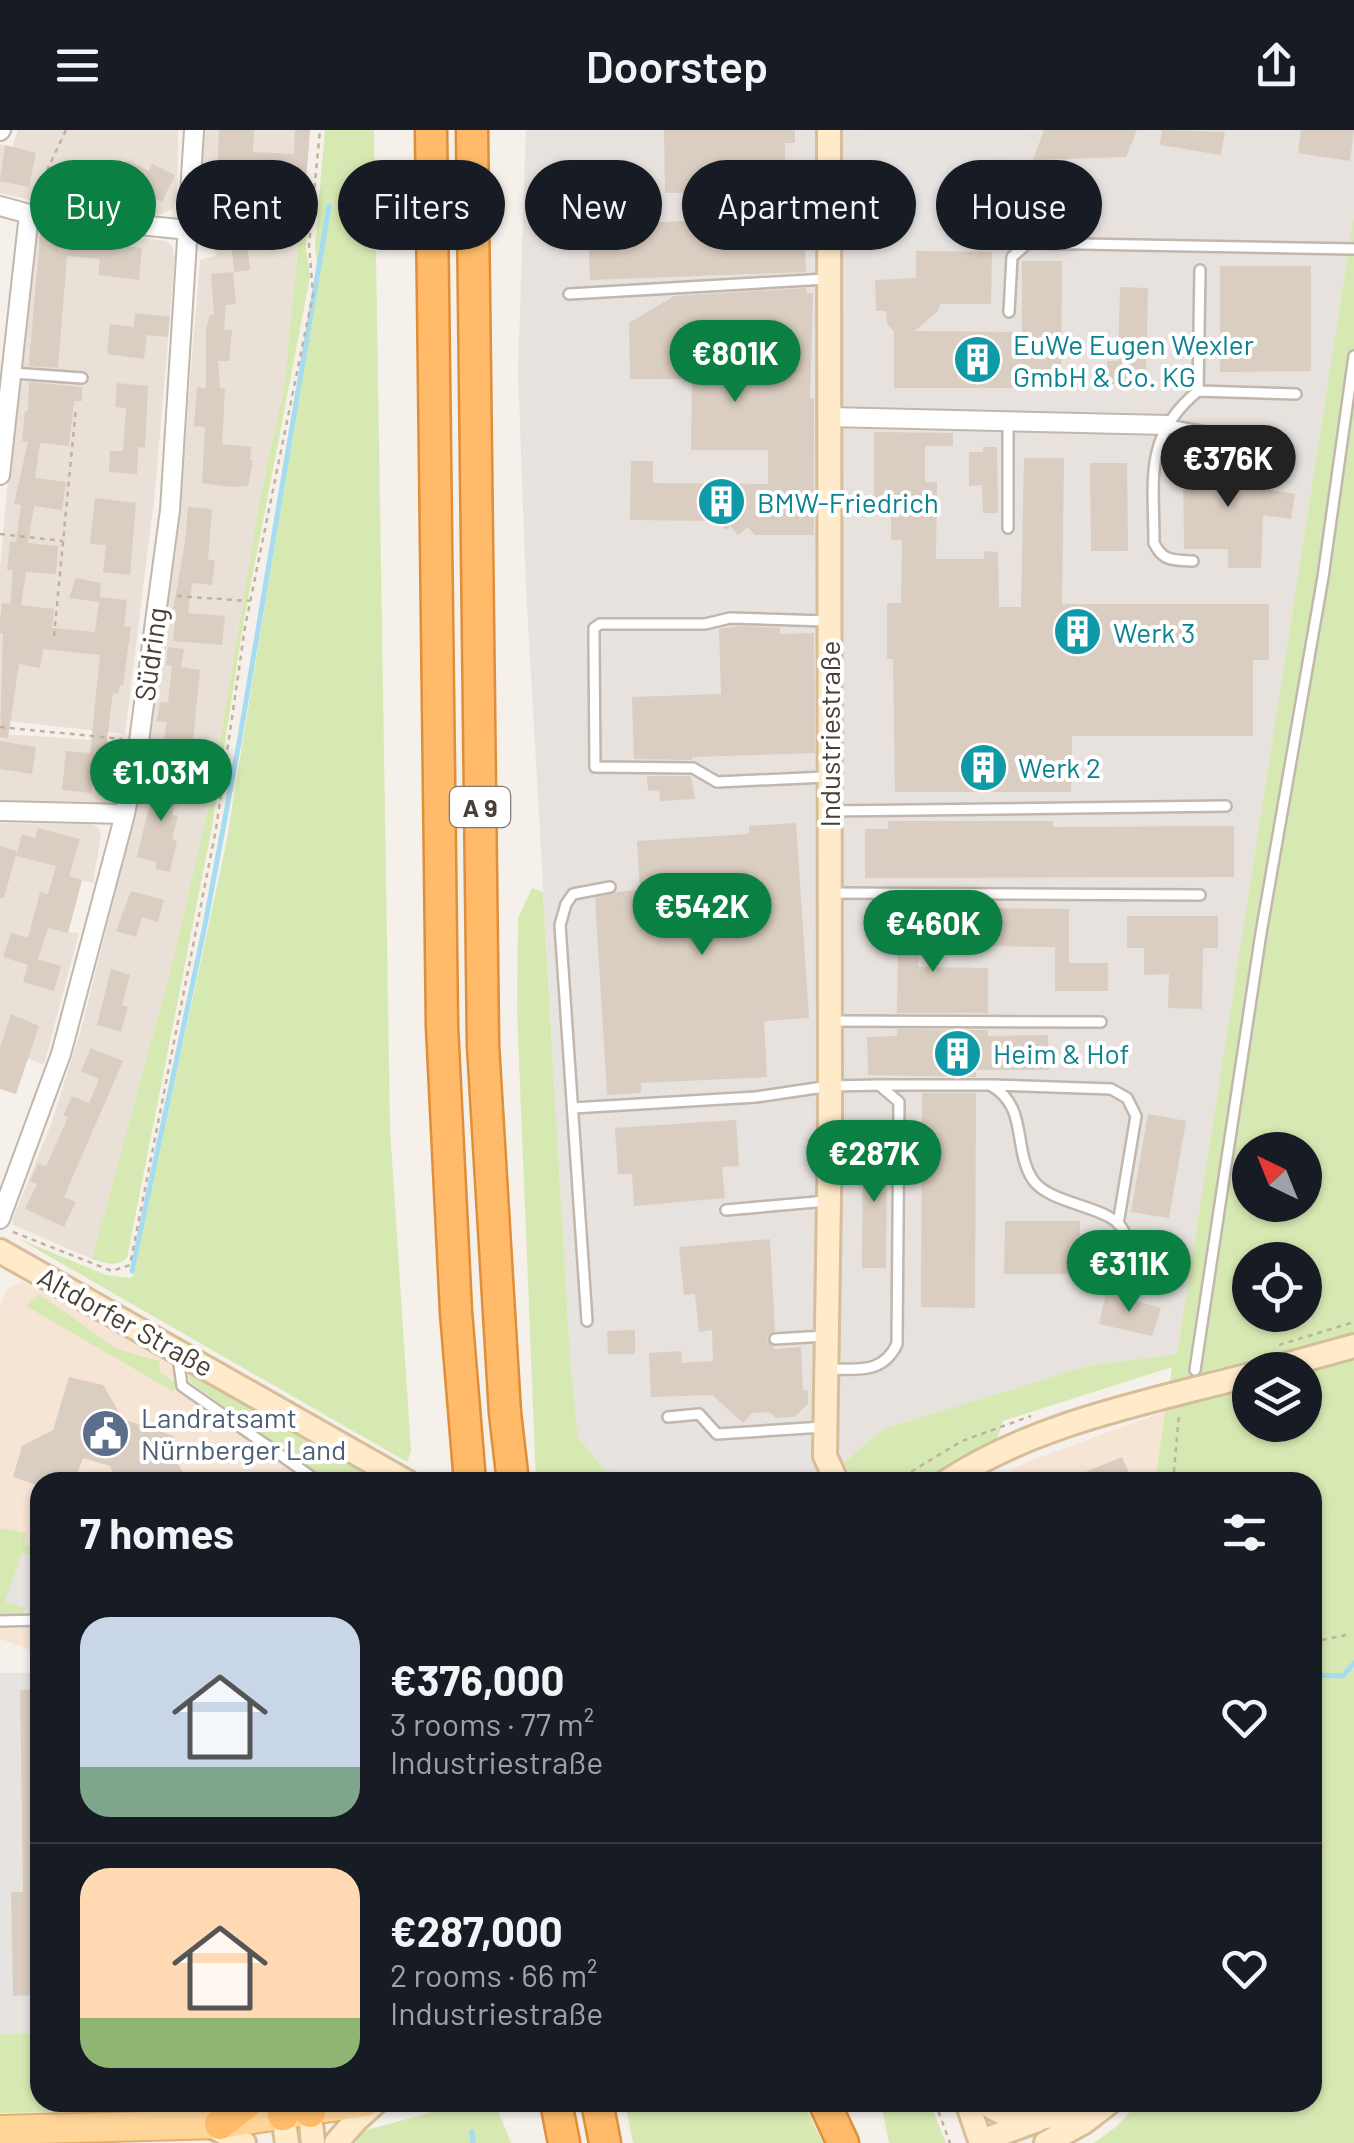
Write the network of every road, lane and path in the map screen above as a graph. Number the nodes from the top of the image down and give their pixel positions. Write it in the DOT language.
graph roads {
  1 [pos="66,130"];
  2 [pos="194,130"];
  3 [pos="320,130"];
  4 [pos="431,130"];
  5 [pos="472,130"];
  6 [pos="829,130"];
  7 [pos="193,160"];
  8 [pos="829,160"];
  9 [pos="0,206"];
  10 [pos="28,214"];
  11 [pos="176,229"];
  12 [pos="1354,248"];
  13 [pos="188,250"];
  14 [pos="829,250"];
  15 [pos="1200,270"];
  16 [pos="829,279"];
  17 [pos="569,294"];
  18 [pos="1009,312"];
  19 [pos="1354,356"];
  20 [pos="12,373"];
  21 [pos="82,378"];
  22 [pos="1198,391"];
  23 [pos="1296,394"];
  24 [pos="76,407"];
  25 [pos="829,417"];
  26 [pos="1008,421"];
  27 [pos="1167,425"];
  28 [pos="1262,462"];
  29 [pos="0,475"];
  30 [pos="1008,528"];
  31 [pos="0,534"];
  32 [pos="63,542"];
  33 [pos="1193,561"];
  34 [pos="159,594"];
  35 [pos="250,601"];
  36 [pos="829,621"];
  37 [pos="54,636"];
  38 [pos="0,727"];
  39 [pos="138,740"];
  40 [pos="829,777"];
  41 [pos="1226,806"];
  42 [pos="0,811"];
  43 [pos="829,811"];
  44 [pos="125,814"];
  45 [pos="610,887"];
  46 [pos="829,892"];
  47 [pos="1200,895"];
  48 [pos="830,1021"];
  49 [pos="1101,1022"];
  50 [pos="990,1084"];
  51 [pos="878,1085"];
  52 [pos="830,1086"];
  53 [pos="573,1108"];
  54 [pos="830,1201"];
  55 [pos="726,1210"];
  56 [pos="1118,1224"];
  57 [pos="2,1233"];
  58 [pos="1123,1273"];
  59 [pos="587,1321"];
  60 [pos="828,1336"];
  61 [pos="775,1339"];
  62 [pos="1354,1346"];
  63 [pos="178,1350"];
  64 [pos="1322,1355"];
  65 [pos="827,1369"];
  66 [pos="1195,1370"];
  67 [pos="1232,1379"];
  68 [pos="1181,1393"];
  69 [pos="668,1417"];
  70 [pos="826,1426"];
  71 [pos="305,1472"];
  72 [pos="390,1472"];
  73 [pos="469,1472"];
  74 [pos="512,1472"];
  75 [pos="830,1472"];
  76 [pos="964,1472"];
  77 [pos="1174,1472"];
  78 [pos="30,1620"];
  79 [pos="0,1621"];
  80 [pos="1346,1635"];
  81 [pos="1322,1640"];
  82 [pos="233,2112"];
  83 [pos="365,2112"];
  84 [pos="558,2112"];
  85 [pos="599,2112"];
  86 [pos="829,2112"];
  87 [pos="939,2112"];
  88 [pos="970,2112"];
  89 [pos="999,2112"];
  90 [pos="1059,2112"];
  91 [pos="1096,2112"];
  92 [pos="294,2115"];
  93 [pos="1040,2118"];
  94 [pos="215,2124"];
  95 [pos="0,2130"];
  96 [pos="1061,2137"];
  97 [pos="981,2142"];
  98 [pos="244,2143"];
  99 [pos="313,2143"];
  100 [pos="336,2143"];
  101 [pos="564,2143"];
  102 [pos="605,2143"];
  103 [pos="843,2143"];
  104 [pos="950,2143"];
  105 [pos="1046,2143"];
  1 -- 10 [label="path"];
  2 -- 7 [label="street, Südring"];
  3 -- 35 [label="path"];
  4 -- 73 [label="highway, A 9"];
  5 -- 74 [label="highway, A 9"];
  6 -- 8 [label="street, Industriestraße"];
  9 -- 10 [label="street"];
  10 -- 11 [label="street"];
  10 -- 20 [label="street"];
  12 -- 18 [label="lane"];
  13 -- 34 [label="street, Südring"];
  14 -- 16 [label="street, Industriestraße"];
  15 -- 22 [label="lane"];
  16 -- 17 [label="lane"];
  16 -- 25 [label="street, Industriestraße"];
  19 -- 66 [label="lane"];
  20 -- 21 [label="lane"];
  20 -- 29 [label="street"];
  22 -- 23 [label="lane"];
  22 -- 27 [label="lane"];
  24 -- 32 [label="path"];
  25 -- 26 [label="street"];
  25 -- 36 [label="street, Industriestraße"];
  26 -- 27 [label="street"];
  26 -- 30 [label="lane"];
  27 -- 28 [label="lane"];
  27 -- 33 [label="lane"];
  31 -- 32 [label="path"];
  32 -- 37 [label="path"];
  34 -- 35 [label="path"];
  34 -- 39 [label="street, Südring"];
  35 -- 57 [label="path"];
  36 -- 40 [label="street, Industriestraße"];
  36 -- 40 [label="lane"];
  38 -- 39 [label="path"];
  39 -- 44 [label="street, Südring"];
  40 -- 43 [label="street, Industriestraße"];
  41 -- 43 [label="lane"];
  42 -- 44 [label="street"];
  43 -- 46 [label="street, Industriestraße"];
  44 -- 57 [label="street, Südring"];
  45 -- 53 [label="lane"];
  46 -- 47 [label="lane"];
  46 -- 48 [label="street, Industriestraße"];
  48 -- 49 [label="lane"];
  48 -- 52 [label="street, Industriestraße"];
  50 -- 51 [label="lane"];
  50 -- 56 [label="lane"];
  50 -- 56 [label="lane"];
  51 -- 52 [label="lane"];
  51 -- 65 [label="lane"];
  52 -- 53 [label="lane"];
  52 -- 54 [label="street, Industriestraße"];
  53 -- 59 [label="lane"];
  54 -- 55 [label="lane"];
  54 -- 60 [label="street, Industriestraße"];
  56 -- 58 [label="lane"];
  57 -- 63 [label="street, Altdorfer Straße"];
  60 -- 61 [label="lane"];
  60 -- 65 [label="street, Industriestraße"];
  62 -- 64 [label="street"];
  63 -- 71 [label="lane"];
  63 -- 72 [label="street, Altdorfer Straße"];
  65 -- 70 [label="street, Industriestraße"];
  67 -- 68 [label="street"];
  68 -- 76 [label="street"];
  68 -- 77 [label="path"];
  69 -- 70 [label="lane"];
  70 -- 75 [label="street, Industriestraße"];
  78 -- 79 [label="lane"];
  80 -- 81 [label="path"];
  82 -- 94 [label="highway"];
  83 -- 100 [label="street"];
  84 -- 101 [label="highway"];
  85 -- 102 [label="highway"];
  86 -- 103 [label="highway"];
  87 -- 104 [label="path"];
  88 -- 97 [label="street"];
  89 -- 93 [label="street"];
  90 -- 93 [label="street"];
  91 -- 96 [label="street"];
  92 -- 94 [label="main road"];
  92 -- 99 [label="street"];
  93 -- 97 [label="street"];
  94 -- 95 [label="main road"];
  94 -- 98 [label="street"];
  96 -- 105 [label="street"];
}
